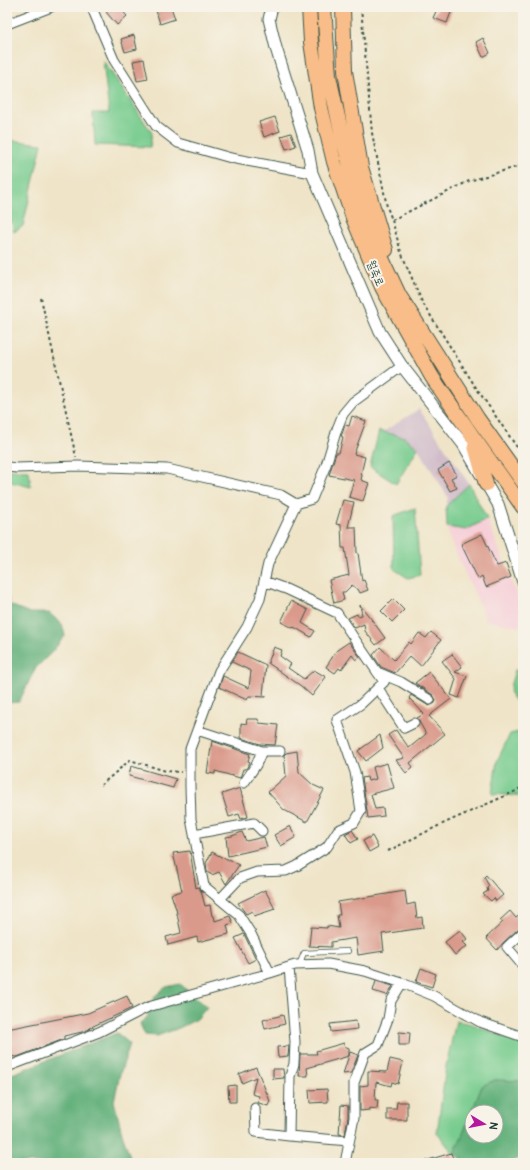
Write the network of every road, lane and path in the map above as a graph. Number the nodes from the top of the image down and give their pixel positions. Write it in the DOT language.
graph roads {
  1 [pos="51,7"];
  2 [pos="91,7"];
  3 [pos="272,7"];
  4 [pos="309,7"];
  5 [pos="324,7"];
  6 [pos="343,7"];
  7 [pos="361,7"];
  8 [pos="7,24"];
  9 [pos="523,164"];
  10 [pos="312,174"];
  11 [pos="392,220"];
  12 [pos="399,295"];
  13 [pos="41,298"];
  14 [pos="402,366"];
  15 [pos="473,438"];
  16 [pos="523,456"];
  17 [pos="78,466"];
  18 [pos="7,467"];
  19 [pos="523,482"];
  20 [pos="486,484"];
  21 [pos="296,504"];
  22 [pos="523,506"];
  23 [pos="264,581"];
  24 [pos="523,582"];
  25 [pos="375,671"];
  26 [pos="378,688"];
  27 [pos="430,700"];
  28 [pos="414,723"];
  29 [pos="197,730"];
  30 [pos="262,751"];
  31 [pos="280,751"];
  32 [pos="190,772"];
  33 [pos="244,783"];
  34 [pos="100,785"];
  35 [pos="523,786"];
  36 [pos="262,831"];
  37 [pos="194,834"];
  38 [pos="388,851"];
  39 [pos="220,899"];
  40 [pos="523,932"];
  41 [pos="348,951"];
  42 [pos="299,964"];
  43 [pos="523,966"];
  44 [pos="289,967"];
  45 [pos="270,973"];
  46 [pos="402,983"];
  47 [pos="523,1037"];
  48 [pos="7,1066"];
  49 [pos="255,1108"];
  50 [pos="290,1136"];
  51 [pos="350,1141"];
  52 [pos="345,1163"];
  1 -- 8 [label="street"];
  2 -- 10 [label="street"];
  3 -- 10 [label="street"];
  4 -- 15 [label="main road, 월죽로"];
  5 -- 12 [label="main road, 월죽로"];
  6 -- 12 [label="main road"];
  7 -- 11 [label="path"];
  9 -- 11 [label="path"];
  10 -- 14 [label="street"];
  11 -- 16 [label="path"];
  12 -- 19 [label="main road, 월죽로"];
  13 -- 17 [label="path"];
  14 -- 20 [label="street"];
  14 -- 21 [label="street"];
  15 -- 20 [label="main road"];
  15 -- 22 [label="main road, 월죽로"];
  17 -- 18 [label="street"];
  17 -- 21 [label="street"];
  20 -- 24 [label="street"];
  21 -- 23 [label="street"];
  23 -- 25 [label="street"];
  23 -- 29 [label="street"];
  25 -- 26 [label="street"];
  25 -- 27 [label="street"];
  26 -- 28 [label="street"];
  26 -- 39 [label="street"];
  29 -- 30 [label="street"];
  29 -- 32 [label="street"];
  30 -- 31 [label="street"];
  30 -- 33 [label="street"];
  32 -- 34 [label="path"];
  32 -- 37 [label="street"];
  35 -- 38 [label="path"];
  36 -- 37 [label="street"];
  37 -- 39 [label="street"];
  39 -- 45 [label="street"];
  40 -- 43 [label="street"];
  41 -- 42 [label="lane"];
  42 -- 44 [label="street"];
  42 -- 46 [label="street"];
  44 -- 45 [label="street"];
  44 -- 50 [label="street"];
  45 -- 48 [label="street"];
  46 -- 47 [label="street"];
  46 -- 51 [label="street"];
  49 -- 50 [label="street"];
  50 -- 51 [label="street"];
  51 -- 52 [label="street"];
}
